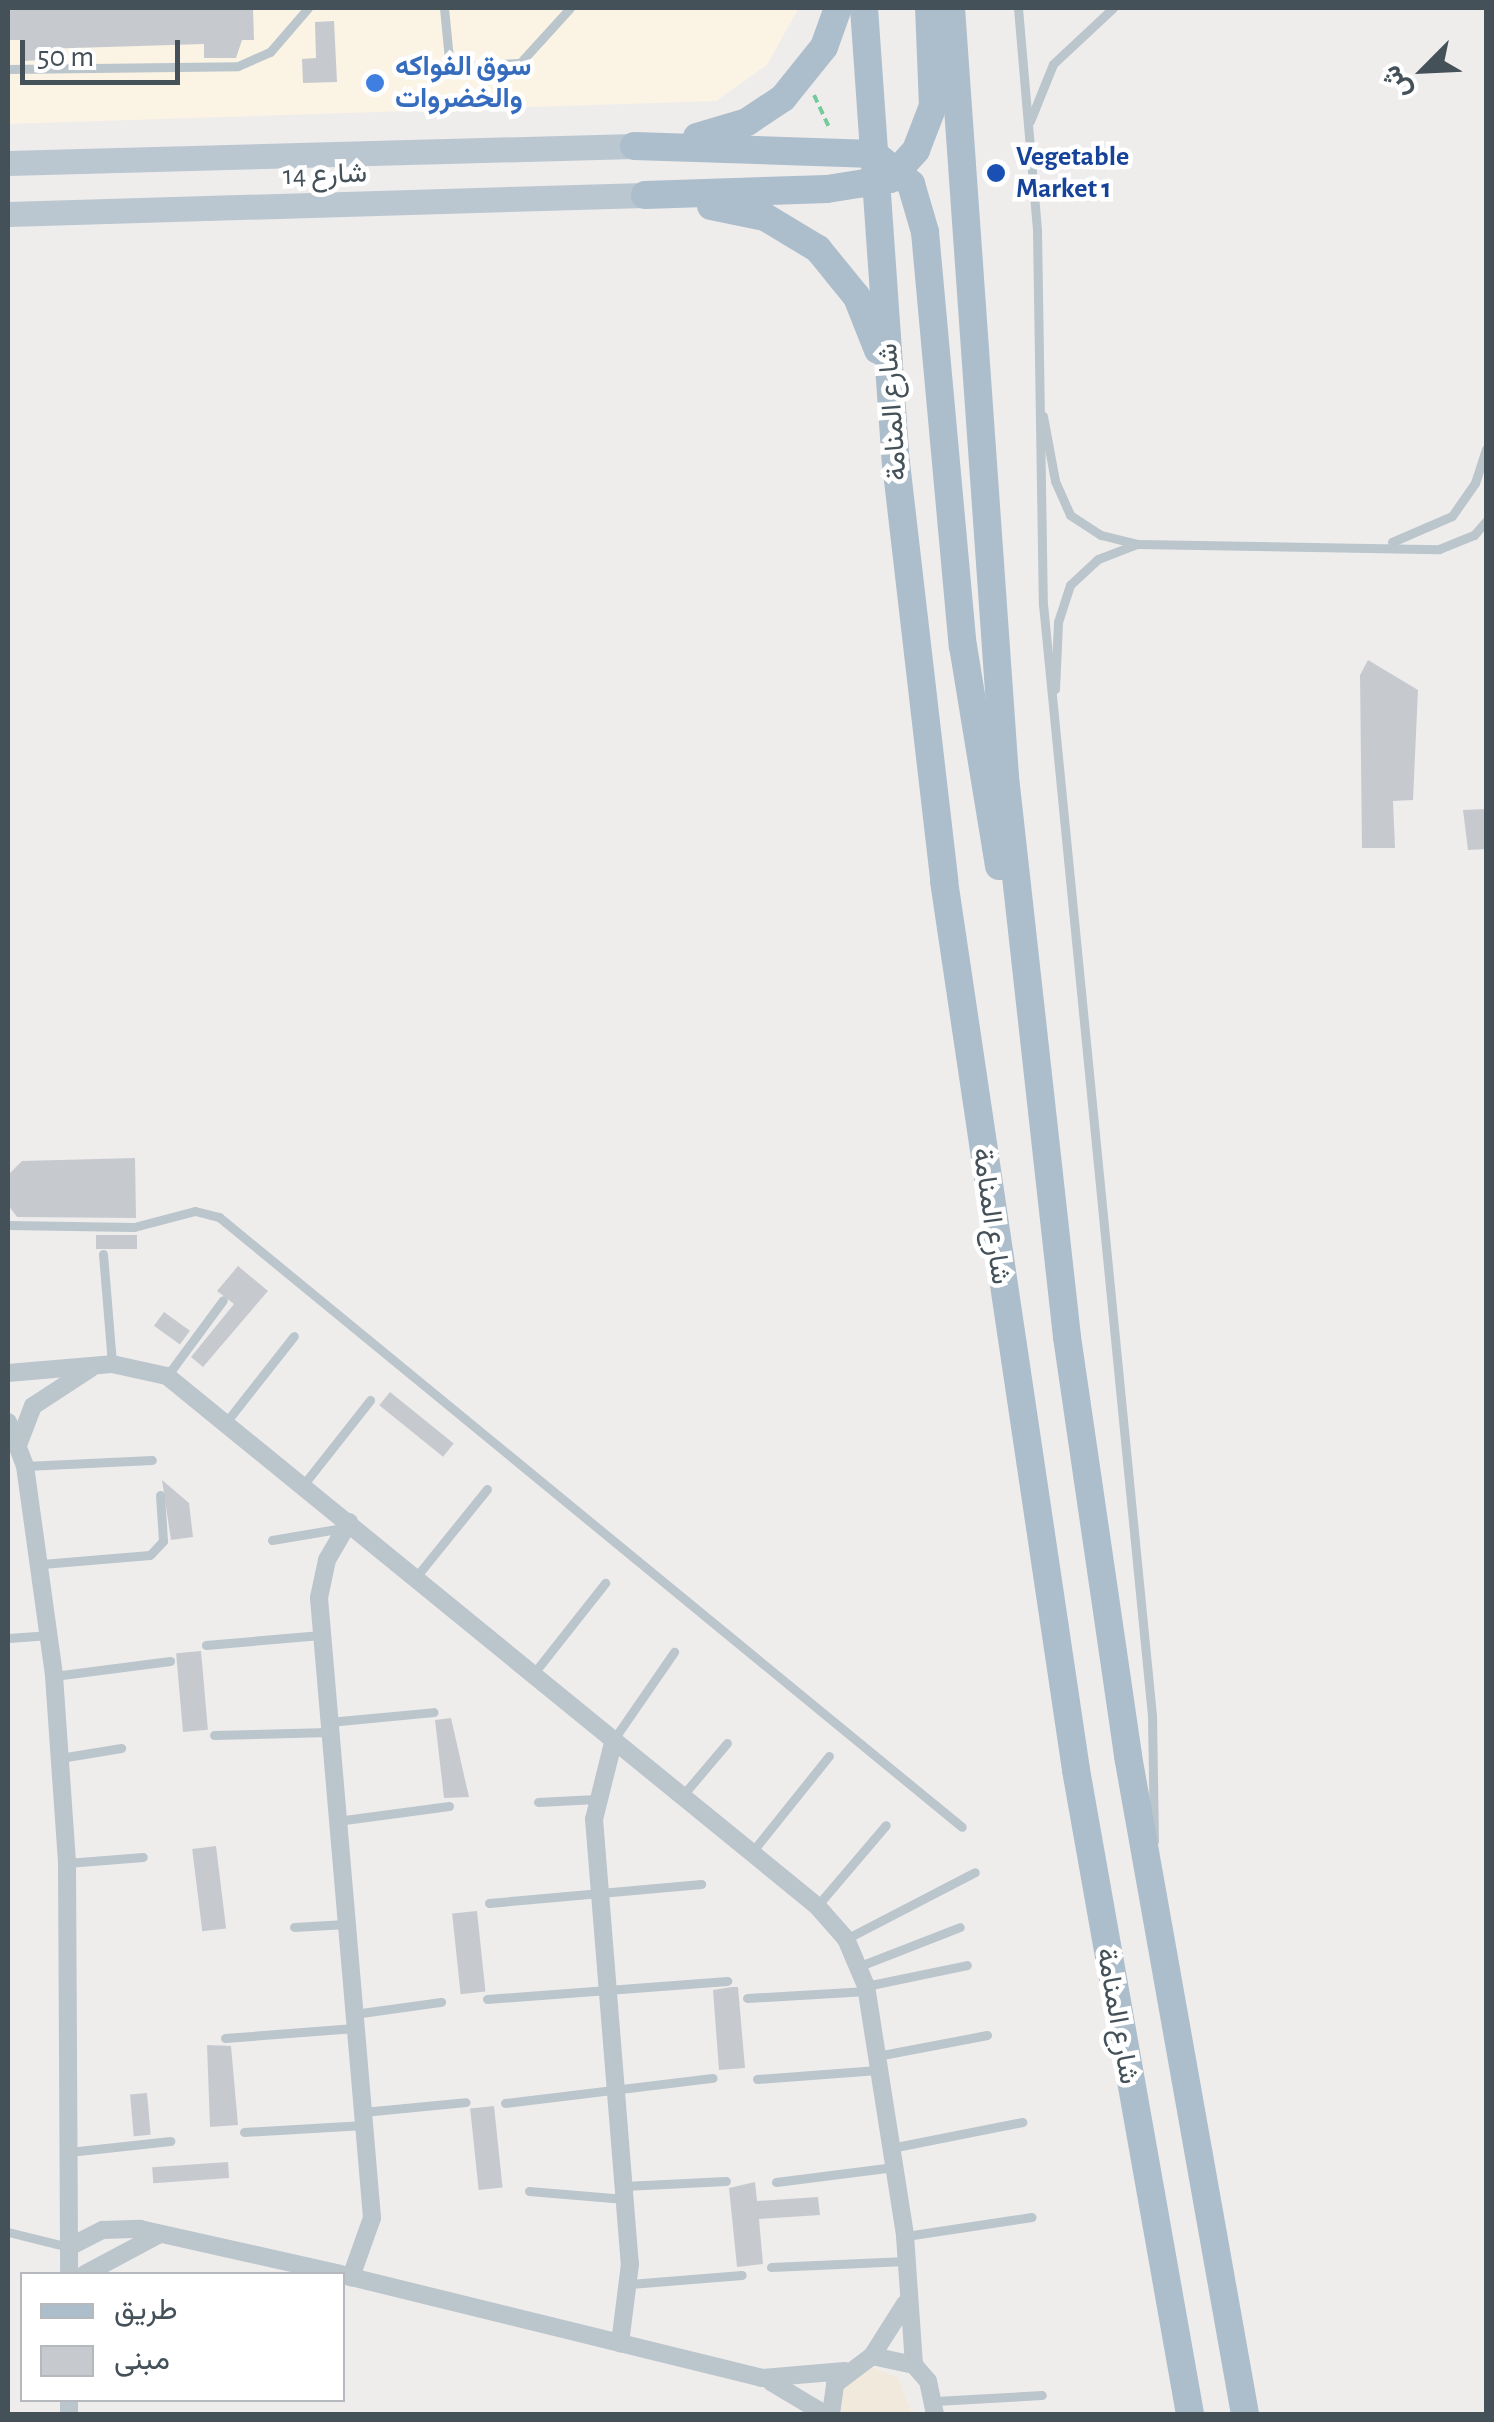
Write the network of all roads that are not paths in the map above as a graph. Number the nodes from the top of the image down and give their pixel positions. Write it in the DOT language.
graph roads {
  1 [pos="308,8"];
  2 [pos="444,8"];
  3 [pos="570,8"];
  4 [pos="838,8"];
  5 [pos="864,8"];
  6 [pos="930,8"];
  7 [pos="951,8"];
  8 [pos="1018,8"];
  9 [pos="1113,8"];
  10 [pos="8,70"];
  11 [pos="1028,128"];
  12 [pos="634,146"];
  13 [pos="874,154"];
  14 [pos="8,163"];
  15 [pos="900,170"];
  16 [pos="876,185"];
  17 [pos="645,195"];
  18 [pos="8,214"];
  19 [pos="1040,401"];
  20 [pos="1486,448"];
  21 [pos="896,463"];
  22 [pos="1486,521"];
  23 [pos="1138,544"];
  24 [pos="1384,544"];
  25 [pos="1052,705"];
  26 [pos="1028,984"];
  27 [pos="8,1225"];
  28 [pos="102,1254"];
  29 [pos="223,1300"];
  30 [pos="294,1336"];
  31 [pos="104,1365"];
  32 [pos="8,1373"];
  33 [pos="167,1376"];
  34 [pos="370,1400"];
  35 [pos="227,1421"];
  36 [pos="8,1422"];
  37 [pos="18,1445"];
  38 [pos="152,1460"];
  39 [pos="26,1466"];
  40 [pos="304,1484"];
  41 [pos="487,1489"];
  42 [pos="160,1494"];
  43 [pos="347,1525"];
  44 [pos="272,1540"];
  45 [pos="42,1564"];
  46 [pos="416,1576"];
  47 [pos="604,1583"];
  48 [pos="50,1635"];
  49 [pos="321,1635"];
  50 [pos="8,1638"];
  51 [pos="206,1645"];
  52 [pos="674,1652"];
  53 [pos="170,1661"];
  54 [pos="534,1673"];
  55 [pos="54,1676"];
  56 [pos="434,1712"];
  57 [pos="329,1727"];
  58 [pos="214,1735"];
  59 [pos="614,1739"];
  60 [pos="727,1743"];
  61 [pos="121,1748"];
  62 [pos="829,1756"];
  63 [pos="60,1758"];
  64 [pos="683,1795"];
  65 [pos="596,1799"];
  66 [pos="538,1802"];
  67 [pos="448,1806"];
  68 [pos="337,1821"];
  69 [pos="886,1825"];
  70 [pos="962,1826"];
  71 [pos="752,1852"];
  72 [pos="143,1857"];
  73 [pos="67,1863"];
  74 [pos="975,1872"];
  75 [pos="1149,1883"];
  76 [pos="701,1884"];
  77 [pos="600,1894"];
  78 [pos="488,1903"];
  79 [pos="818,1906"];
  80 [pos="346,1924"];
  81 [pos="294,1927"];
  82 [pos="960,1927"];
  83 [pos="846,1938"];
  84 [pos="967,1965"];
  85 [pos="860,1966"];
  86 [pos="727,1981"];
  87 [pos="866,1988"];
  88 [pos="607,1990"];
  89 [pos="747,1998"];
  90 [pos="487,1999"];
  91 [pos="440,2002"];
  92 [pos="355,2021"];
  93 [pos="987,2035"];
  94 [pos="224,2038"];
  95 [pos="878,2063"];
  96 [pos="712,2078"];
  97 [pos="758,2079"];
  98 [pos="616,2090"];
  99 [pos="466,2102"];
  100 [pos="505,2103"];
  101 [pos="363,2119"];
  102 [pos="1022,2122"];
  103 [pos="244,2132"];
  104 [pos="170,2141"];
  105 [pos="68,2152"];
  106 [pos="893,2157"];
  107 [pos="726,2181"];
  108 [pos="776,2182"];
  109 [pos="528,2191"];
  110 [pos="624,2192"];
  111 [pos="1032,2216"];
  112 [pos="8,2232"];
  113 [pos="158,2235"];
  114 [pos="906,2236"];
  115 [pos="69,2246"];
  116 [pos="908,2261"];
  117 [pos="771,2267"];
  118 [pos="69,2272"];
  119 [pos="89,2272"];
  120 [pos="331,2272"];
  121 [pos="345,2275"];
  122 [pos="742,2275"];
  123 [pos="630,2284"];
  124 [pos="907,2299"];
  125 [pos="620,2343"];
  126 [pos="872,2356"];
  127 [pos="914,2365"];
  128 [pos="844,2370"];
  129 [pos="761,2378"];
  130 [pos="1042,2395"];
  131 [pos="935,2408"];
  132 [pos="828,2414"];
  133 [pos="1190,2414"];
  134 [pos="1244,2414"];
  1 -- 10 [label="lane"];
  2 -- 3 [label="lane"];
  4 -- 12 [label="main road"];
  5 -- 13 [label="main road, شارع المنامة"];
  6 -- 15 [label="main road"];
  7 -- 26 [label="main road, شارع المنامة"];
  8 -- 11 [label="lane"];
  9 -- 11 [label="lane"];
  11 -- 19 [label="lane"];
  12 -- 13 [label="main road"];
  12 -- 14 [label="main road, شارع 14"];
  13 -- 15 [label="main road"];
  13 -- 16 [label="main road, شارع المنامة"];
  15 -- 16 [label="main road"];
  15 -- 26 [label="main road"];
  16 -- 17 [label="main road"];
  16 -- 21 [label="main road, شارع المنامة"];
  17 -- 18 [label="main road, شارع 14"];
  17 -- 21 [label="main road"];
  19 -- 23 [label="lane"];
  19 -- 25 [label="lane"];
  20 -- 24 [label="lane"];
  21 -- 133 [label="main road, شارع المنامة"];
  22 -- 24 [label="lane"];
  23 -- 24 [label="lane"];
  23 -- 25 [label="lane"];
  25 -- 75 [label="lane"];
  26 -- 75 [label="main road, شارع المنامة"];
  27 -- 70 [label="lane"];
  28 -- 31 [label="lane"];
  29 -- 33 [label="lane"];
  30 -- 35 [label="lane"];
  31 -- 32 [label="street"];
  31 -- 33 [label="street"];
  31 -- 37 [label="street"];
  33 -- 35 [label="street"];
  34 -- 40 [label="lane"];
  35 -- 40 [label="street"];
  36 -- 37 [label="street"];
  37 -- 39 [label="street"];
  38 -- 39 [label="lane"];
  39 -- 45 [label="street"];
  40 -- 43 [label="street"];
  41 -- 46 [label="lane"];
  42 -- 45 [label="lane"];
  43 -- 44 [label="lane"];
  43 -- 46 [label="street"];
  43 -- 49 [label="street"];
  45 -- 48 [label="street"];
  46 -- 54 [label="street"];
  47 -- 54 [label="lane"];
  48 -- 50 [label="lane"];
  48 -- 55 [label="street"];
  49 -- 51 [label="lane"];
  49 -- 57 [label="street"];
  52 -- 59 [label="lane"];
  53 -- 55 [label="lane"];
  54 -- 59 [label="street"];
  55 -- 63 [label="street"];
  56 -- 57 [label="lane"];
  57 -- 58 [label="lane"];
  57 -- 68 [label="street"];
  59 -- 64 [label="street"];
  59 -- 65 [label="street"];
  60 -- 64 [label="lane"];
  61 -- 63 [label="lane"];
  62 -- 71 [label="lane"];
  63 -- 73 [label="street"];
  64 -- 71 [label="street"];
  65 -- 66 [label="lane"];
  65 -- 77 [label="street"];
  67 -- 68 [label="lane"];
  68 -- 80 [label="street"];
  69 -- 79 [label="lane"];
  71 -- 79 [label="street"];
  72 -- 73 [label="lane"];
  73 -- 105 [label="street"];
  74 -- 83 [label="lane"];
  75 -- 134 [label="main road, شارع المنامة"];
  76 -- 77 [label="lane"];
  77 -- 78 [label="lane"];
  77 -- 88 [label="street"];
  79 -- 83 [label="street"];
  80 -- 81 [label="lane"];
  80 -- 92 [label="street"];
  82 -- 85 [label="lane"];
  83 -- 85 [label="street"];
  84 -- 87 [label="lane"];
  85 -- 87 [label="street"];
  86 -- 88 [label="lane"];
  87 -- 89 [label="lane"];
  87 -- 95 [label="street"];
  88 -- 90 [label="lane"];
  88 -- 98 [label="street"];
  91 -- 92 [label="lane"];
  92 -- 94 [label="lane"];
  92 -- 101 [label="street"];
  93 -- 95 [label="lane"];
  95 -- 97 [label="lane"];
  95 -- 106 [label="street"];
  96 -- 98 [label="lane"];
  98 -- 100 [label="lane"];
  98 -- 110 [label="street"];
  99 -- 101 [label="lane"];
  101 -- 103 [label="lane"];
  101 -- 121 [label="street"];
  102 -- 106 [label="lane"];
  104 -- 105 [label="lane"];
  105 -- 115 [label="street"];
  106 -- 108 [label="lane"];
  106 -- 114 [label="street"];
  107 -- 110 [label="lane"];
  109 -- 110 [label="lane"];
  110 -- 123 [label="street"];
  111 -- 114 [label="lane"];
  112 -- 115 [label="lane"];
  113 -- 115 [label="street"];
  113 -- 119 [label="street"];
  113 -- 120 [label="street"];
  114 -- 116 [label="street"];
  115 -- 118 [label="street"];
  116 -- 117 [label="lane"];
  116 -- 124 [label="street"];
  121 -- 125 [label="street"];
  122 -- 123 [label="lane"];
  123 -- 125 [label="street"];
  124 -- 126 [label="street"];
  124 -- 127 [label="street"];
  125 -- 129 [label="street"];
  126 -- 127 [label="street"];
  126 -- 128 [label="street"];
  127 -- 131 [label="street"];
  128 -- 129 [label="street"];
  128 -- 132 [label="street"];
  129 -- 132 [label="street"];
  130 -- 131 [label="lane"];
}
